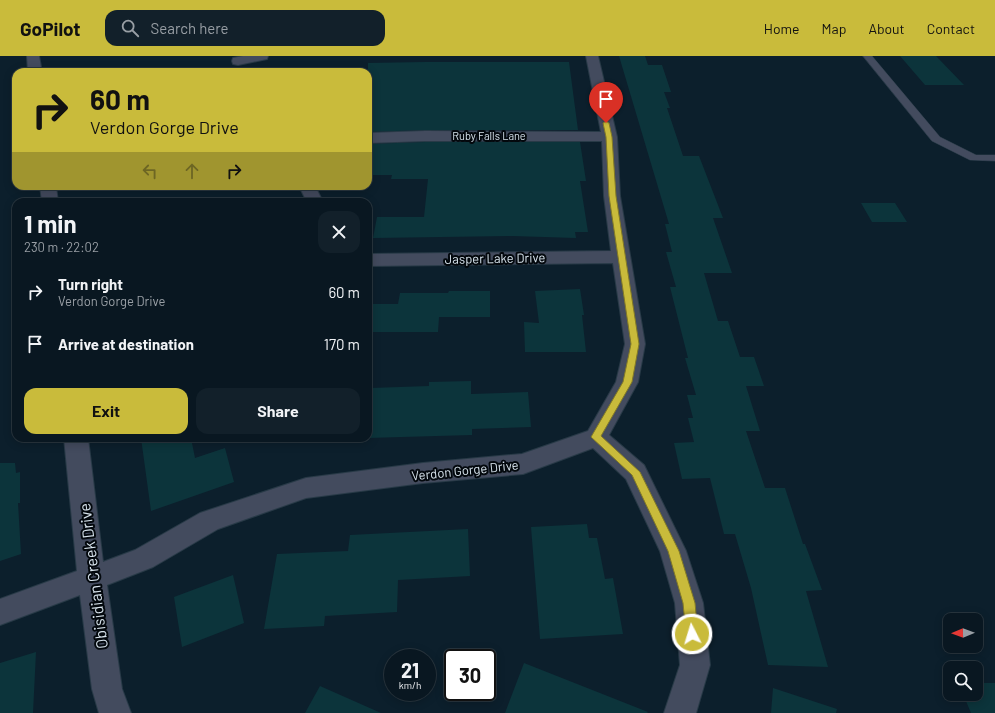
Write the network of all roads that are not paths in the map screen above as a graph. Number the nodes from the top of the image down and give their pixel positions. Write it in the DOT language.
graph roads {
  1 [pos="33,56"];
  2 [pos="262,56"];
  3 [pos="592,56"];
  4 [pos="867,56"];
  5 [pos="239,63"];
  6 [pos="34,68"];
  7 [pos="609,137"];
  8 [pos="372,138"];
  9 [pos="995,158"];
  10 [pos="622,257"];
  11 [pos="372,260"];
  12 [pos="596,437"];
  13 [pos="76,442"];
  14 [pos="92,579"];
  15 [pos="0,612"];
  16 [pos="115,713"];
  17 [pos="680,713"];
  1 -- 6 [label="street"];
  2 -- 5 [label="street"];
  3 -- 7 [label="street"];
  4 -- 9 [label="lane"];
  7 -- 8 [label="street, Ruby Falls Lane"];
  7 -- 10 [label="street"];
  10 -- 11 [label="street, Jasper Lake Drive"];
  10 -- 12 [label="street"];
  12 -- 14 [label="street, Verdon Gorge Drive"];
  12 -- 17 [label="street"];
  13 -- 14 [label="street, Obisidian Creek Drive"];
  14 -- 15 [label="street, Verdon Gorge Drive"];
  14 -- 16 [label="street, Obisidian Creek Drive"];
}
